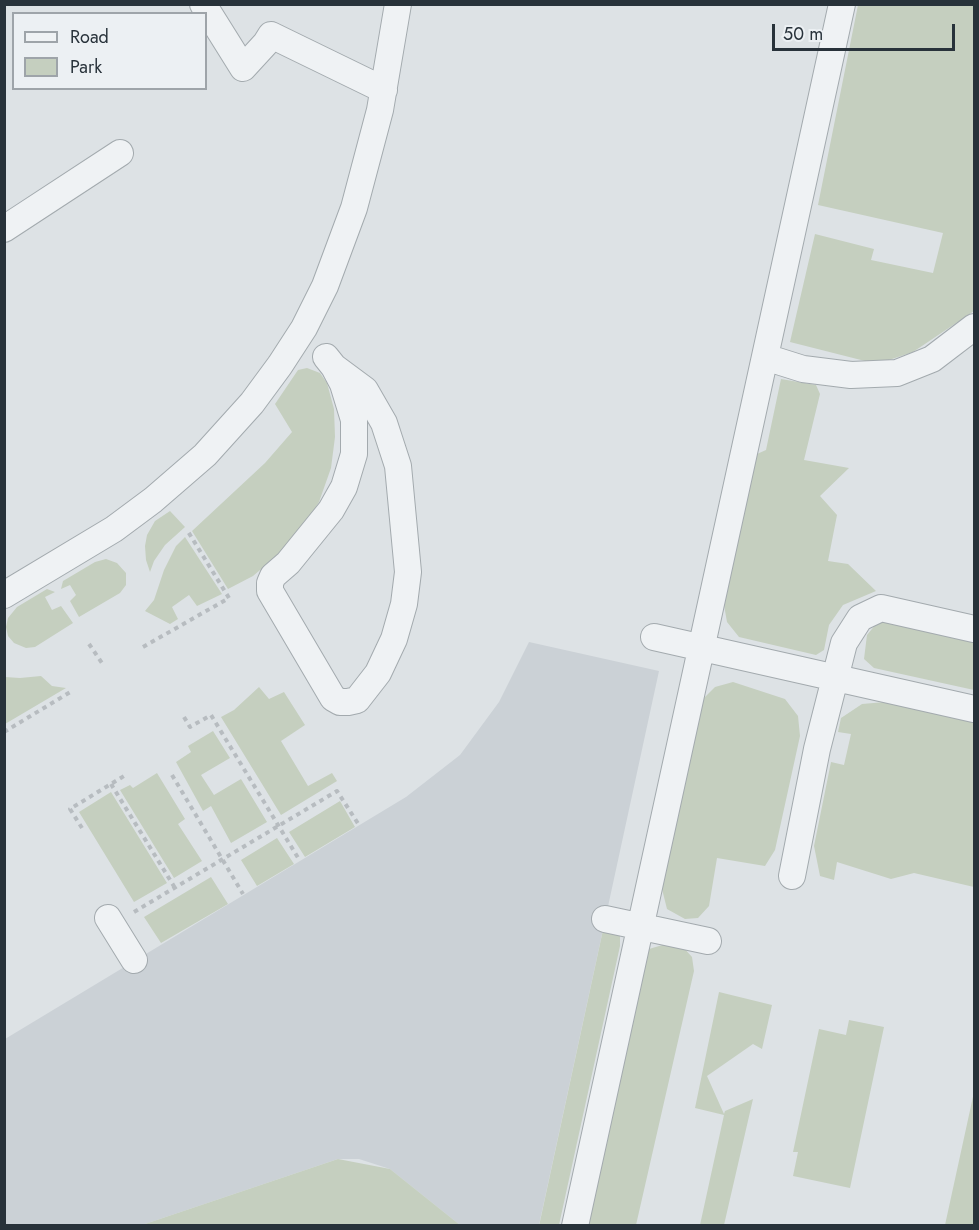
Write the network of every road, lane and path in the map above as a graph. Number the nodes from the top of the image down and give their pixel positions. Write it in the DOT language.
graph roads {
  1 [pos="203,4"];
  2 [pos="398,4"];
  3 [pos="842,4"];
  4 [pos="384,90"];
  5 [pos="120,153"];
  6 [pos="4,229"];
  7 [pos="975,327"];
  8 [pos="765,357"];
  9 [pos="330,362"];
  10 [pos="187,530"];
  11 [pos="4,595"];
  12 [pos="975,629"];
  13 [pos="654,637"];
  14 [pos="89,644"];
  15 [pos="702,646"];
  16 [pos="143,647"];
  17 [pos="104,666"];
  18 [pos="836,677"];
  19 [pos="72,691"];
  20 [pos="975,709"];
  21 [pos="184,717"];
  22 [pos="4,732"];
  23 [pos="172,775"];
  24 [pos="124,776"];
  25 [pos="111,784"];
  26 [pos="359,825"];
  27 [pos="279,826"];
  28 [pos="82,828"];
  29 [pos="223,859"];
  30 [pos="300,861"];
  31 [pos="792,876"];
  32 [pos="175,888"];
  33 [pos="243,894"];
  34 [pos="133,913"];
  35 [pos="108,918"];
  36 [pos="605,919"];
  37 [pos="640,926"];
  38 [pos="708,940"];
  39 [pos="134,960"];
  40 [pos="575,1226"];
  1 -- 4 [label="street"];
  2 -- 4 [label="street"];
  3 -- 8 [label="street"];
  4 -- 11 [label="street"];
  5 -- 6 [label="street"];
  7 -- 8 [label="street"];
  8 -- 15 [label="street"];
  9 -- 9 [label="street"];
  10 -- 16 [label="path"];
  12 -- 18 [label="street"];
  13 -- 15 [label="street"];
  14 -- 17 [label="path"];
  15 -- 18 [label="street"];
  15 -- 37 [label="street"];
  18 -- 20 [label="street"];
  18 -- 31 [label="street"];
  19 -- 22 [label="path"];
  21 -- 27 [label="path"];
  23 -- 29 [label="path"];
  24 -- 25 [label="path"];
  25 -- 28 [label="path"];
  25 -- 32 [label="path"];
  26 -- 27 [label="path"];
  27 -- 29 [label="path"];
  27 -- 30 [label="path"];
  29 -- 32 [label="path"];
  29 -- 33 [label="path"];
  32 -- 34 [label="path"];
  35 -- 39 [label="street"];
  36 -- 37 [label="street"];
  37 -- 38 [label="street"];
  37 -- 40 [label="street"];
}
